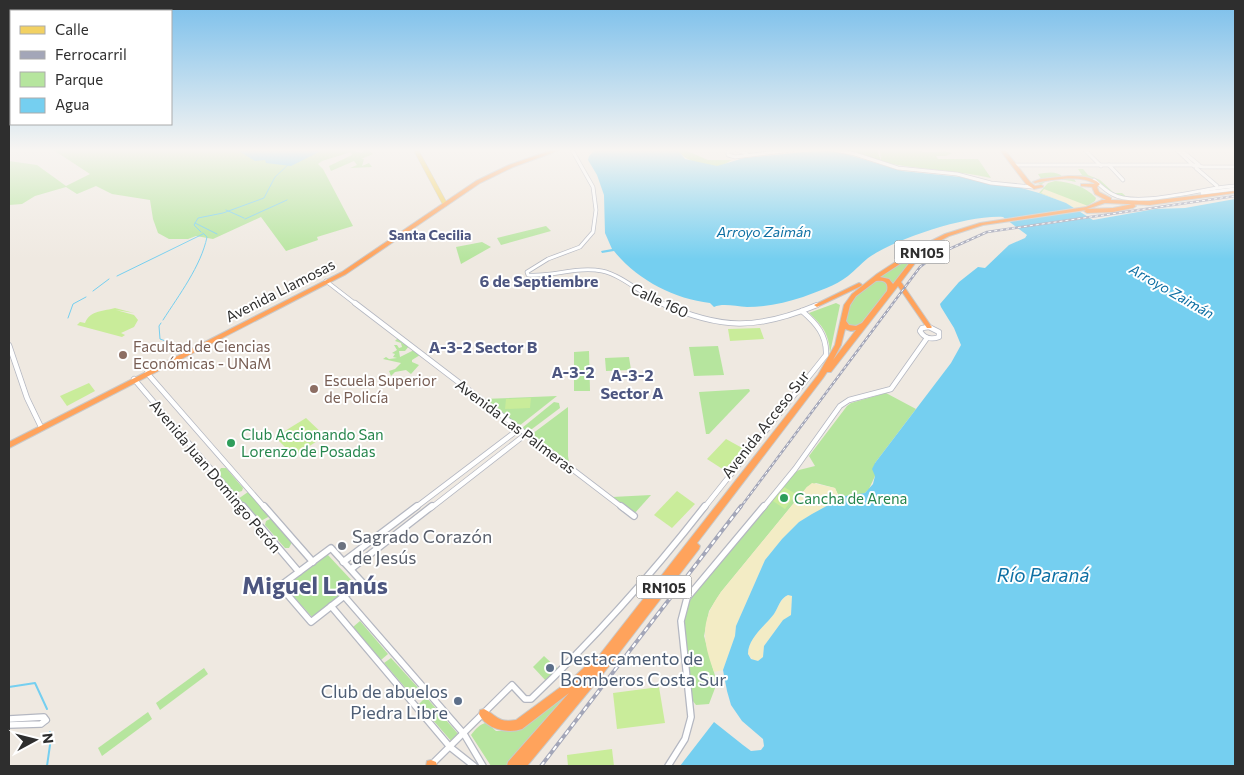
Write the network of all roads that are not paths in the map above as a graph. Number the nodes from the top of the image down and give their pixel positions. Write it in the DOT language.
graph roads {
  1 [pos="435,186"];
  2 [pos="471,186"];
  3 [pos="472,186"];
  4 [pos="593,186"];
  5 [pos="1084,186"];
  6 [pos="1095,186"];
  7 [pos="1102,186"];
  8 [pos="1220,186"];
  9 [pos="1210,188"];
  10 [pos="1226,190"];
  11 [pos="1235,190"];
  12 [pos="1216,191"];
  13 [pos="1115,201"];
  14 [pos="444,203"];
  15 [pos="1097,203"];
  16 [pos="1139,204"];
  17 [pos="1122,208"];
  18 [pos="1081,210"];
  19 [pos="1105,210"];
  20 [pos="1006,221"];
  21 [pos="868,281"];
  22 [pos="326,282"];
  23 [pos="894,287"];
  24 [pos="818,305"];
  25 [pos="802,311"];
  26 [pos="843,318"];
  27 [pos="863,326"];
  28 [pos="929,327"];
  29 [pos="927,338"];
  30 [pos="9,345"];
  31 [pos="203,345"];
  32 [pos="180,355"];
  33 [pos="171,358"];
  34 [pos="164,368"];
  35 [pos="147,373"];
  36 [pos="134,380"];
  37 [pos="41,426"];
  38 [pos="519,429"];
  39 [pos="526,434"];
  40 [pos="9,444"];
  41 [pos="634,516"];
  42 [pos="313,562"];
  43 [pos="343,562"];
  44 [pos="350,569"];
  45 [pos="299,572"];
  46 [pos="344,596"];
  47 [pos="331,606"];
  48 [pos="608,650"];
  49 [pos="484,714"];
  50 [pos="9,719"];
  51 [pos="9,725"];
  52 [pos="464,734"];
  53 [pos="450,747"];
  54 [pos="431,766"];
  55 [pos="474,766"];
  56 [pos="483,766"];
  57 [pos="512,766"];
  58 [pos="520,766"];
  59 [pos="668,766"];
  1 -- 14 [label="main road"];
  2 -- 14 [label="highway, Avenida Llamosas"];
  3 -- 14 [label="highway, Avenida Llamosas"];
  4 -- 25 [label="main road, Calle 160"];
  5 -- 15 [label="highway"];
  6 -- 12 [label="main road"];
  6 -- 13 [label="highway"];
  7 -- 9 [label="main road"];
  8 -- 9 [label="main road"];
  8 -- 10 [label="main road"];
  8 -- 11 [label="main road"];
  9 -- 12 [label="main road"];
  10 -- 11 [label="main road"];
  10 -- 12 [label="main road"];
  11 -- 16 [label="highway, RN105"];
  13 -- 15 [label="highway, RN105"];
  13 -- 16 [label="highway, RN105"];
  13 -- 17 [label="highway"];
  14 -- 22 [label="highway, Avenida Llamosas"];
  14 -- 22 [label="highway, Avenida Llamosas"];
  15 -- 18 [label="highway, Avenida Acceso Sur / RN105"];
  15 -- 19 [label="highway"];
  16 -- 17 [label="highway, RN105"];
  17 -- 19 [label="highway, RN105"];
  18 -- 19 [label="highway, Avenida Acceso Sur / RN105"];
  18 -- 20 [label="highway, Avenida Acceso Sur / RN105"];
  20 -- 21 [label="highway, Avenida Acceso Sur / RN105"];
  20 -- 23 [label="highway, Avenida Acceso Sur / RN105"];
  21 -- 23 [label="highway"];
  21 -- 24 [label="highway"];
  21 -- 26 [label="highway, Avenida Acceso Sur / RN105"];
  22 -- 31 [label="highway, Avenida Llamosas"];
  22 -- 32 [label="highway, Avenida Llamosas"];
  22 -- 38 [label="main road, Avenida Las Palmeras"];
  23 -- 27 [label="highway, Avenida Acceso Sur"];
  23 -- 28 [label="highway"];
  24 -- 25 [label="main road, Calle 160"];
  24 -- 26 [label="highway"];
  25 -- 49 [label="main road"];
  26 -- 27 [label="highway"];
  26 -- 48 [label="highway, Avenida Acceso Sur / RN105"];
  27 -- 58 [label="highway, Avenida Acceso Sur / RN105"];
  28 -- 29 [label="main road"];
  28 -- 29 [label="main road"];
  29 -- 59 [label="main road"];
  30 -- 37 [label="main road"];
  31 -- 34 [label="highway"];
  31 -- 35 [label="highway, Avenida Llamosas"];
  32 -- 33 [label="highway"];
  32 -- 35 [label="highway, Avenida Llamosas"];
  35 -- 36 [label="highway, Avenida Llamosas"];
  35 -- 42 [label="main road, Avenida Juan Domingo Perón"];
  36 -- 37 [label="highway, Avenida Llamosas"];
  36 -- 40 [label="highway, Avenida Llamosas"];
  36 -- 45 [label="main road, Avenida Juan Domingo Perón"];
  37 -- 40 [label="highway, Avenida Llamosas"];
  38 -- 39 [label="main road, Avenida Las Palmeras"];
  38 -- 43 [label="main road"];
  39 -- 41 [label="main road, Avenida Las Palmeras"];
  39 -- 44 [label="main road"];
  42 -- 43 [label="main road"];
  42 -- 45 [label="main road"];
  43 -- 44 [label="main road"];
  44 -- 46 [label="main road"];
  45 -- 47 [label="main road"];
  46 -- 47 [label="main road"];
  46 -- 52 [label="main road"];
  47 -- 53 [label="main road"];
  48 -- 49 [label="highway"];
  48 -- 57 [label="highway, Avenida Acceso Sur / RN105"];
  49 -- 52 [label="main road"];
  50 -- 51 [label="main road"];
  52 -- 53 [label="main road"];
  52 -- 56 [label="main road"];
  53 -- 54 [label="main road"];
  53 -- 55 [label="main road"];
}
